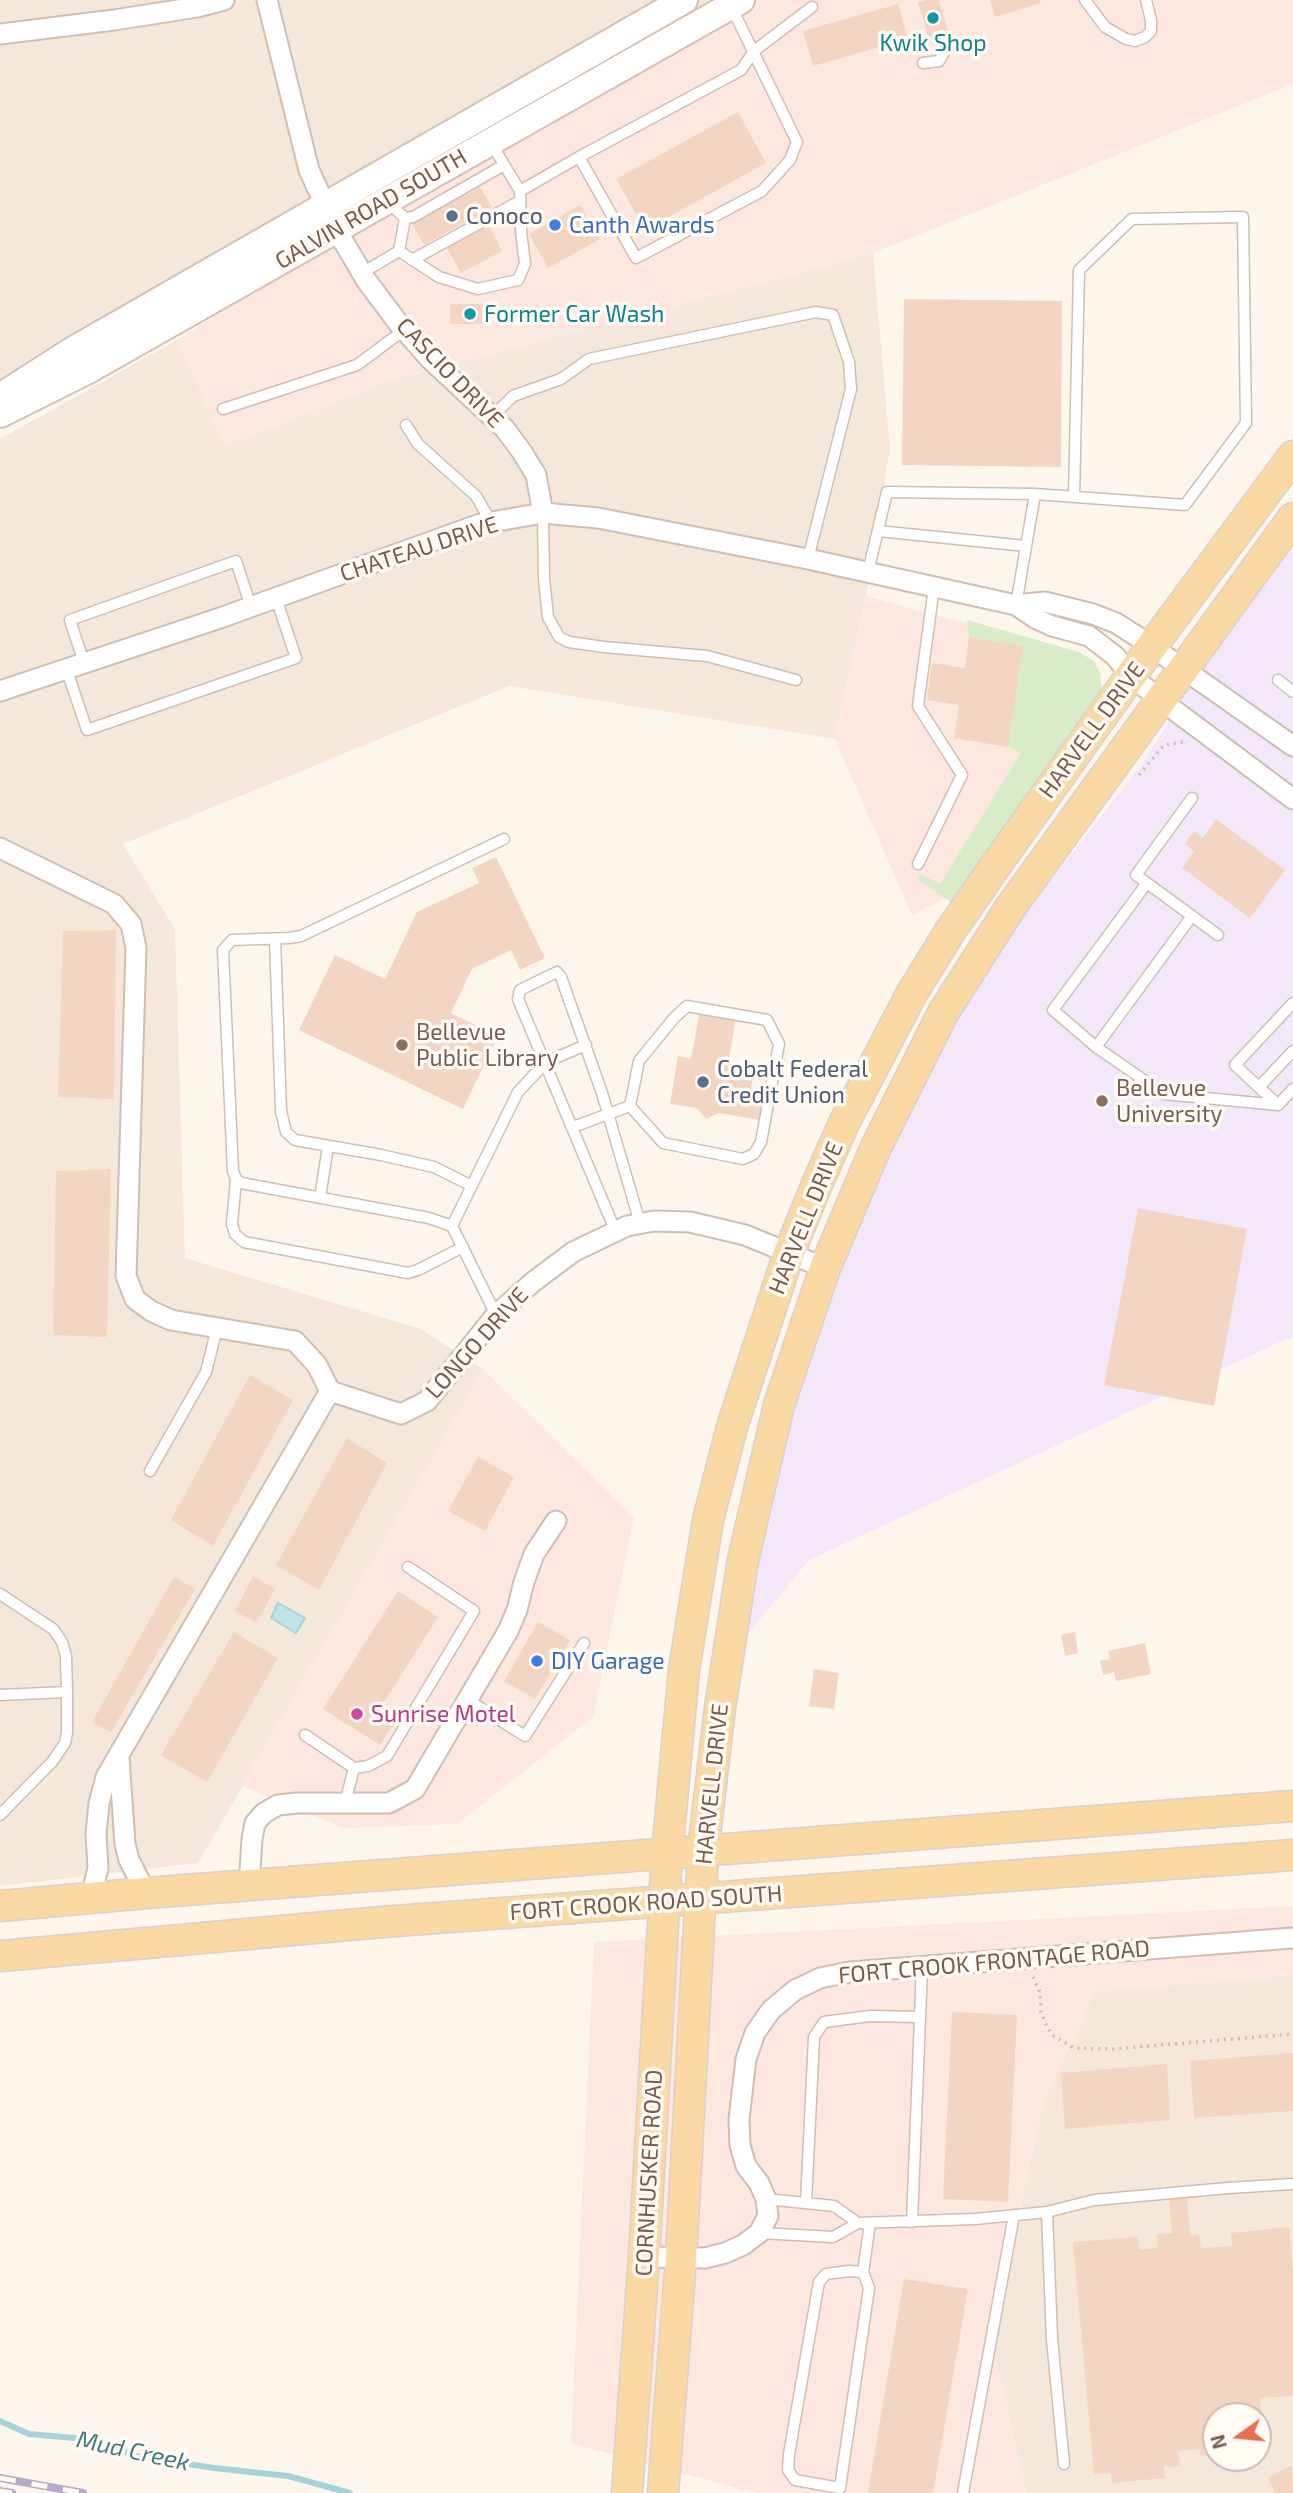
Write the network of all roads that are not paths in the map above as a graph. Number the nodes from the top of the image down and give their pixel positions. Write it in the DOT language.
graph roads {
  1 [pos="224,0"];
  2 [pos="267,0"];
  3 [pos="684,0"];
  4 [pos="1085,0"];
  5 [pos="1146,0"];
  6 [pos="736,3"];
  7 [pos="812,6"];
  8 [pos="0,34"];
  9 [pos="939,37"];
  10 [pos="754,51"];
  11 [pos="923,63"];
  12 [pos="490,142"];
  13 [pos="579,158"];
  14 [pos="505,165"];
  15 [pos="520,196"];
  16 [pos="395,209"];
  17 [pos="330,218"];
  18 [pos="400,251"];
  19 [pos="412,260"];
  20 [pos="362,273"];
  21 [pos="404,330"];
  22 [pos="0,397"];
  23 [pos="223,409"];
  24 [pos="0,414"];
  25 [pos="492,417"];
  26 [pos="406,425"];
  27 [pos="1293,456"];
  28 [pos="1035,494"];
  29 [pos="1074,496"];
  30 [pos="543,513"];
  31 [pos="1293,518"];
  32 [pos="491,522"];
  33 [pos="878,531"];
  34 [pos="1026,546"];
  35 [pos="808,559"];
  36 [pos="868,572"];
  37 [pos="934,587"];
  38 [pos="276,598"];
  39 [pos="1016,605"];
  40 [pos="251,607"];
  41 [pos="1152,646"];
  42 [pos="75,666"];
  43 [pos="1184,668"];
  44 [pos="1132,677"];
  45 [pos="796,680"];
  46 [pos="1278,680"];
  47 [pos="0,691"];
  48 [pos="1293,692"];
  49 [pos="1162,701"];
  50 [pos="1293,746"];
  51 [pos="1192,798"];
  52 [pos="1293,799"];
  53 [pos="504,839"];
  54 [pos="0,848"];
  55 [pos="918,864"];
  56 [pos="1147,883"];
  57 [pos="1192,916"];
  58 [pos="1218,935"];
  59 [pos="275,939"];
  60 [pos="1293,1003"];
  61 [pos="586,1045"];
  62 [pos="1096,1047"];
  63 [pos="1293,1051"];
  64 [pos="545,1062"];
  65 [pos="1259,1087"];
  66 [pos="1293,1089"];
  67 [pos="1278,1105"];
  68 [pos="630,1107"];
  69 [pos="608,1113"];
  70 [pos="573,1127"];
  71 [pos="328,1146"];
  72 [pos="236,1179"];
  73 [pos="472,1186"];
  74 [pos="320,1198"];
  75 [pos="640,1223"];
  76 [pos="452,1226"];
  77 [pos="615,1230"];
  78 [pos="463,1247"];
  79 [pos="789,1253"];
  80 [pos="825,1268"];
  81 [pos="496,1315"];
  82 [pos="217,1328"];
  83 [pos="330,1391"];
  84 [pos="150,1471"];
  85 [pos="556,1521"];
  86 [pos="408,1567"];
  87 [pos="0,1594"];
  88 [pos="583,1643"];
  89 [pos="67,1692"];
  90 [pos="0,1695"];
  91 [pos="468,1700"];
  92 [pos="305,1735"];
  93 [pos="119,1757"];
  94 [pos="354,1768"];
  95 [pos="345,1803"];
  96 [pos="1293,1806"];
  97 [pos="0,1815"];
  98 [pos="703,1851"];
  99 [pos="667,1854"];
  100 [pos="1293,1854"];
  101 [pos="249,1886"];
  102 [pos="146,1893"];
  103 [pos="92,1897"];
  104 [pos="701,1899"];
  105 [pos="664,1902"];
  106 [pos="0,1906"];
  107 [pos="1293,1938"];
  108 [pos="0,1956"];
  109 [pos="922,1966"];
  110 [pos="920,2017"];
  111 [pos="1293,2184"];
  112 [pos="766,2199"];
  113 [pos="806,2203"];
  114 [pos="1047,2212"];
  115 [pos="1014,2215"];
  116 [pos="912,2222"];
  117 [pos="858,2223"];
  118 [pos="870,2223"];
  119 [pos="759,2233"];
  120 [pos="644,2257"];
  121 [pos="681,2259"];
  122 [pos="863,2272"];
  123 [pos="1064,2464"];
  124 [pos="628,2487"];
  125 [pos="663,2489"];
  126 [pos="963,2493"];
  1 -- 8 [label="street"];
  2 -- 17 [label="street, CASCIO DRIVE"];
  3 -- 17 [label="main road, GALVIN ROAD SOUTH"];
  4 -- 5 [label="lane"];
  6 -- 10 [label="lane"];
  6 -- 12 [label="main road, GALVIN ROAD SOUTH"];
  7 -- 10 [label="lane"];
  9 -- 11 [label="lane"];
  10 -- 13 [label="lane"];
  10 -- 13 [label="lane"];
  12 -- 14 [label="lane"];
  12 -- 16 [label="main road, GALVIN ROAD SOUTH"];
  13 -- 15 [label="lane"];
  14 -- 15 [label="lane"];
  14 -- 16 [label="lane"];
  15 -- 19 [label="lane"];
  15 -- 19 [label="lane"];
  16 -- 17 [label="main road, GALVIN ROAD SOUTH"];
  16 -- 18 [label="lane"];
  17 -- 20 [label="street, CASCIO DRIVE"];
  17 -- 22 [label="main road, GALVIN ROAD SOUTH"];
  17 -- 24 [label="main road, GALVIN ROAD SOUTH"];
  18 -- 19 [label="lane"];
  18 -- 20 [label="lane"];
  20 -- 21 [label="street, CASCIO DRIVE"];
  21 -- 23 [label="lane"];
  21 -- 25 [label="street, CASCIO DRIVE"];
  25 -- 30 [label="street, CASCIO DRIVE"];
  25 -- 35 [label="lane"];
  26 -- 32 [label="lane"];
  27 -- 41 [label="main road, HARVELL DRIVE"];
  28 -- 29 [label="lane"];
  28 -- 33 [label="lane"];
  28 -- 34 [label="lane"];
  29 -- 29 [label="lane"];
  30 -- 32 [label="street, CHATEAU DRIVE"];
  30 -- 35 [label="street, CHATEAU DRIVE"];
  30 -- 45 [label="lane"];
  31 -- 43 [label="main road, HARVELL DRIVE"];
  32 -- 38 [label="street, CHATEAU DRIVE"];
  33 -- 34 [label="lane"];
  33 -- 36 [label="lane"];
  34 -- 39 [label="lane"];
  35 -- 36 [label="street, CHATEAU DRIVE"];
  36 -- 37 [label="street, CHATEAU DRIVE"];
  37 -- 39 [label="street, CHATEAU DRIVE"];
  37 -- 55 [label="lane"];
  38 -- 40 [label="street, CHATEAU DRIVE"];
  38 -- 42 [label="lane"];
  39 -- 41 [label="street, CHATEAU DRIVE"];
  39 -- 44 [label="street, CHATEAU DRIVE"];
  40 -- 42 [label="street, CHATEAU DRIVE"];
  40 -- 42 [label="lane"];
  41 -- 43 [label="street, CHATEAU DRIVE"];
  41 -- 44 [label="main road, HARVELL DRIVE"];
  42 -- 47 [label="street, CHATEAU DRIVE"];
  43 -- 49 [label="main road, HARVELL DRIVE"];
  43 -- 50 [label="street, CHATEAU DRIVE"];
  44 -- 49 [label="street, CHATEAU DRIVE"];
  44 -- 79 [label="main road, HARVELL DRIVE"];
  46 -- 48 [label="lane"];
  49 -- 52 [label="street, CHATEAU DRIVE"];
  49 -- 80 [label="main road, HARVELL DRIVE"];
  51 -- 56 [label="lane"];
  53 -- 59 [label="lane"];
  54 -- 82 [label="street"];
  56 -- 57 [label="lane"];
  56 -- 62 [label="lane"];
  57 -- 58 [label="lane"];
  57 -- 62 [label="lane"];
  59 -- 71 [label="lane"];
  59 -- 72 [label="lane"];
  60 -- 65 [label="lane"];
  61 -- 64 [label="lane"];
  61 -- 64 [label="lane"];
  61 -- 69 [label="lane"];
  62 -- 67 [label="lane"];
  63 -- 65 [label="lane"];
  64 -- 70 [label="lane"];
  64 -- 73 [label="lane"];
  65 -- 67 [label="lane"];
  66 -- 67 [label="lane"];
  68 -- 68 [label="lane"];
  68 -- 69 [label="lane"];
  69 -- 70 [label="lane"];
  69 -- 75 [label="lane"];
  70 -- 77 [label="lane"];
  71 -- 73 [label="lane"];
  71 -- 74 [label="lane"];
  72 -- 74 [label="lane"];
  72 -- 78 [label="lane"];
  73 -- 76 [label="lane"];
  74 -- 76 [label="lane"];
  75 -- 77 [label="street, LONGO DRIVE"];
  75 -- 79 [label="street, LONGO DRIVE"];
  76 -- 78 [label="lane"];
  77 -- 81 [label="street, LONGO DRIVE"];
  78 -- 81 [label="lane"];
  79 -- 80 [label="street, LONGO DRIVE"];
  79 -- 99 [label="main road, HARVELL DRIVE"];
  80 -- 98 [label="main road, HARVELL DRIVE"];
  81 -- 83 [label="street, LONGO DRIVE"];
  82 -- 83 [label="street"];
  82 -- 84 [label="lane"];
  83 -- 93 [label="street"];
  85 -- 91 [label="street"];
  86 -- 94 [label="lane"];
  87 -- 89 [label="lane"];
  88 -- 91 [label="lane"];
  89 -- 90 [label="lane"];
  89 -- 97 [label="lane"];
  91 -- 95 [label="street"];
  92 -- 94 [label="lane"];
  93 -- 102 [label="street"];
  93 -- 103 [label="street"];
  94 -- 95 [label="lane"];
  95 -- 101 [label="street"];
  96 -- 98 [label="main road, FORT CROOK ROAD SOUTH"];
  98 -- 99 [label="main road, FORT CROOK ROAD SOUTH"];
  98 -- 104 [label="main road, HARVELL DRIVE"];
  99 -- 101 [label="main road, FORT CROOK ROAD SOUTH"];
  99 -- 105 [label="main road, CORNHUSKER ROAD"];
  100 -- 104 [label="main road, FORT CROOK ROAD SOUTH"];
  101 -- 102 [label="main road, FORT CROOK ROAD SOUTH"];
  102 -- 103 [label="main road, FORT CROOK ROAD SOUTH"];
  103 -- 106 [label="main road, FORT CROOK ROAD SOUTH"];
  104 -- 105 [label="main road, FORT CROOK ROAD SOUTH"];
  104 -- 121 [label="main road, CORNHUSKER ROAD"];
  105 -- 108 [label="main road, FORT CROOK ROAD SOUTH"];
  105 -- 120 [label="main road, CORNHUSKER ROAD"];
  107 -- 109 [label="street, FORT CROOK FRONTAGE ROAD"];
  109 -- 110 [label="lane"];
  109 -- 112 [label="street, FORT CROOK FRONTAGE ROAD"];
  110 -- 113 [label="lane"];
  110 -- 116 [label="lane"];
  111 -- 114 [label="lane"];
  112 -- 113 [label="lane"];
  112 -- 119 [label="street"];
  113 -- 117 [label="lane"];
  114 -- 115 [label="lane"];
  114 -- 123 [label="lane"];
  115 -- 116 [label="lane"];
  115 -- 126 [label="lane"];
  116 -- 118 [label="lane"];
  117 -- 118 [label="lane"];
  117 -- 119 [label="lane"];
  118 -- 122 [label="lane"];
  119 -- 121 [label="street"];
  120 -- 121 [label="street"];
  120 -- 124 [label="main road, CORNHUSKER ROAD"];
  121 -- 125 [label="main road, CORNHUSKER ROAD"];
  122 -- 122 [label="lane"];
}
